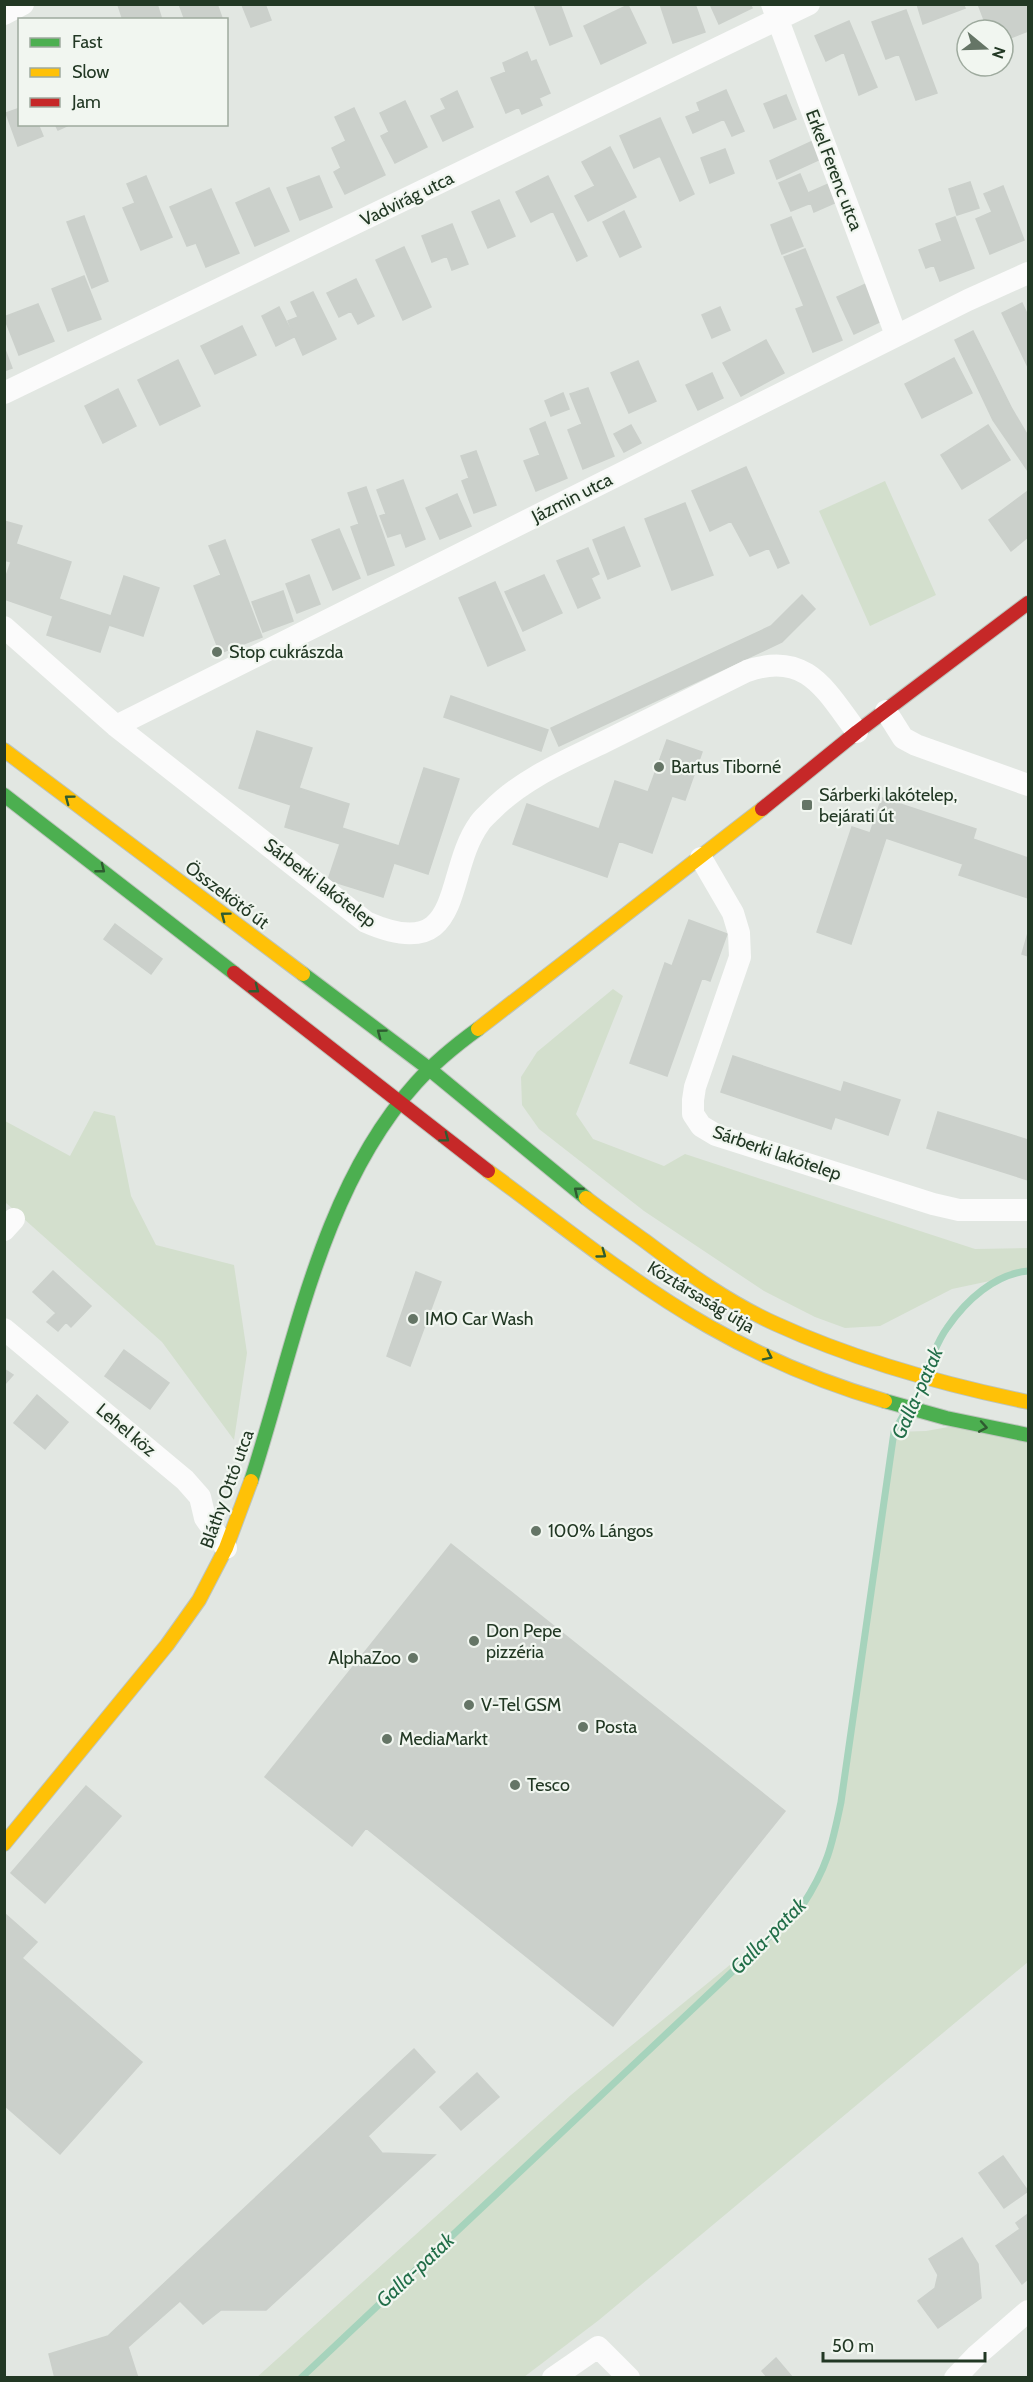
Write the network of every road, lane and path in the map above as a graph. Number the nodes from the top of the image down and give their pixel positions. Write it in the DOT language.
graph roads {
  1 [pos="23,4"];
  2 [pos="809,4"];
  3 [pos="775,12"];
  4 [pos="4,14"];
  5 [pos="1029,273"];
  6 [pos="897,335"];
  7 [pos="4,393"];
  8 [pos="1029,603"];
  9 [pos="4,627"];
  10 [pos="886,711"];
  11 [pos="116,726"];
  12 [pos="857,732"];
  13 [pos="4,750"];
  14 [pos="1029,785"];
  15 [pos="4,795"];
  16 [pos="701,858"];
  17 [pos="428,1068"];
  18 [pos="400,1101"];
  19 [pos="1029,1210"];
  20 [pos="4,1329"];
  21 [pos="1029,1402"];
  22 [pos="1029,1435"];
  23 [pos="226,1548"];
  24 [pos="4,1844"];
  25 [pos="1029,2311"];
  26 [pos="553,2378"];
  27 [pos="629,2378"];
  28 [pos="955,2378"];
  1 -- 4 [label="street"];
  2 -- 3 [label="street, Vadvirág utca"];
  3 -- 6 [label="street, Erkel Ferenc utca"];
  3 -- 7 [label="street, Vadvirág utca"];
  5 -- 6 [label="street, Jázmin utca"];
  6 -- 11 [label="street, Jázmin utca"];
  8 -- 10 [label="street, Bláthy Ottó utca"];
  9 -- 11 [label="street, Sárberki lakótelep"];
  10 -- 12 [label="street, Bláthy Ottó utca"];
  10 -- 14 [label="street"];
  11 -- 12 [label="street, Sárberki lakótelep"];
  12 -- 16 [label="street, Bláthy Ottó utca"];
  17 -- 13 [label="street, Összekötő út, one-way"];
  15 -- 18 [label="street, one-way"];
  16 -- 17 [label="street, Bláthy Ottó utca"];
  16 -- 19 [label="street, Sárberki lakótelep"];
  17 -- 18 [label="street, Bláthy Ottó utca"];
  21 -- 17 [label="street, Köztársaság útja, one-way"];
  18 -- 22 [label="street, Köztársaság útja, one-way"];
  18 -- 23 [label="street, Bláthy Ottó utca"];
  20 -- 23 [label="street, Lehel köz"];
  23 -- 24 [label="street, Bláthy Ottó utca"];
  25 -- 28 [label="street"];
  26 -- 27 [label="street"];
}
